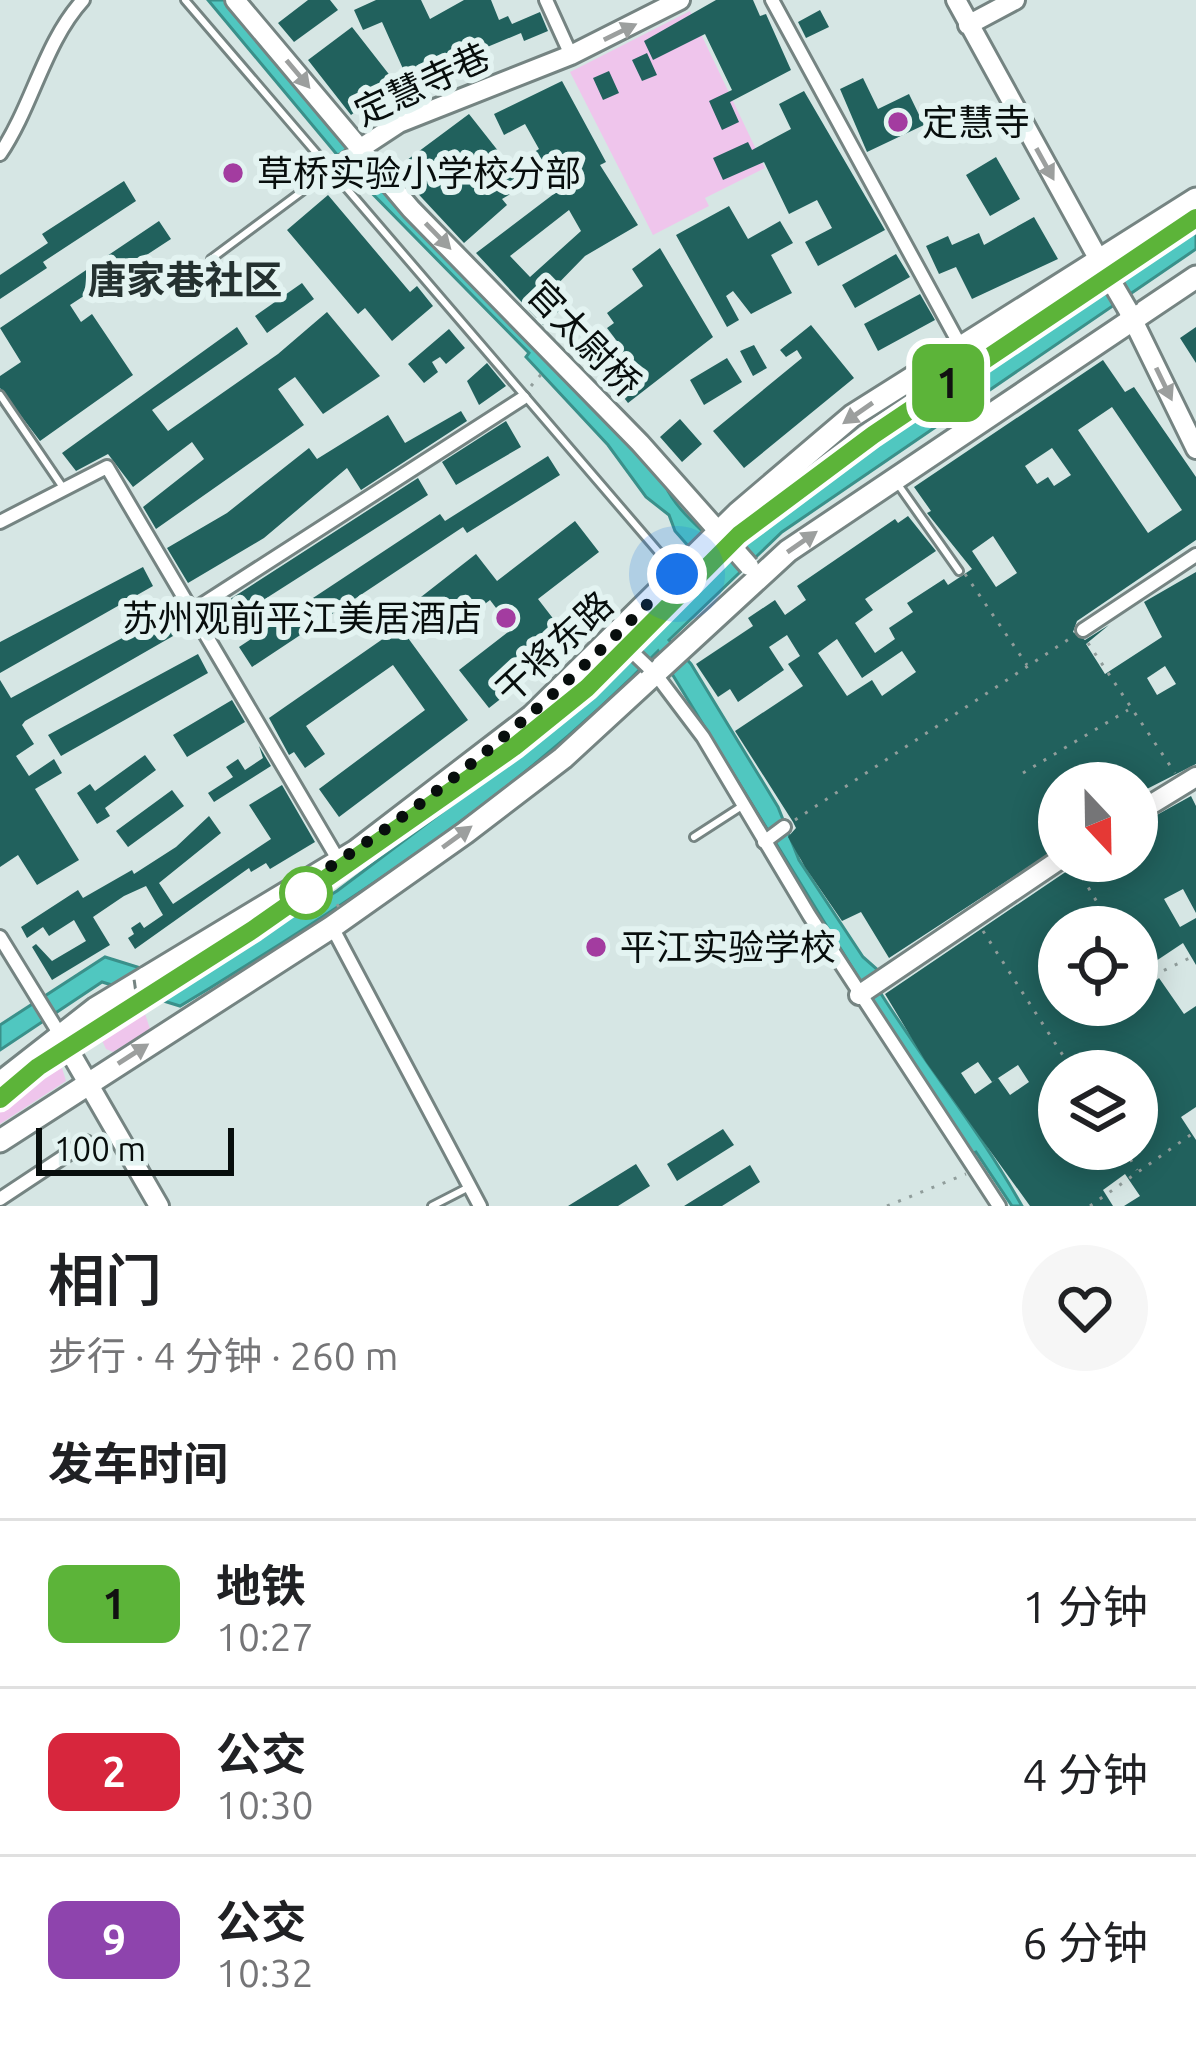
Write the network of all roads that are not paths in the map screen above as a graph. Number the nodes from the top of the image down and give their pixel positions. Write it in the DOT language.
graph roads {
  1 [pos="83,0"];
  2 [pos="185,0"];
  3 [pos="236,0"];
  4 [pos="546,0"];
  5 [pos="680,0"];
  6 [pos="772,0"];
  7 [pos="956,0"];
  8 [pos="966,0"];
  9 [pos="1015,0"];
  10 [pos="972,23"];
  11 [pos="571,55"];
  12 [pos="358,150"];
  13 [pos="0,154"];
  14 [pos="336,166"];
  15 [pos="1196,200"];
  16 [pos="211,259"];
  17 [pos="1102,266"];
  18 [pos="1196,277"];
  19 [pos="1130,315"];
  20 [pos="961,346"];
  21 [pos="0,394"];
  22 [pos="523,398"];
  23 [pos="1196,449"];
  24 [pos="896,480"];
  25 [pos="64,489"];
  26 [pos="0,522"];
  27 [pos="720,536"];
  28 [pos="1196,555"];
  29 [pos="682,569"];
  30 [pos="754,571"];
  31 [pos="958,572"];
  32 [pos="191,611"];
  33 [pos="1083,630"];
  34 [pos="620,640"];
  35 [pos="655,670"];
  36 [pos="1189,781"];
  37 [pos="1158,800"];
  38 [pos="743,806"];
  39 [pos="784,827"];
  40 [pos="694,837"];
  41 [pos="766,840"];
  42 [pos="340,861"];
  43 [pos="1038,874"];
  44 [pos="336,918"];
  45 [pos="0,938"];
  46 [pos="152,982"];
  47 [pos="866,990"];
  48 [pos="179,1025"];
  49 [pos="55,1028"];
  50 [pos="0,1083"];
  51 [pos="89,1083"];
  52 [pos="0,1141"];
  53 [pos="86,1142"];
  54 [pos="470,1187"];
  55 [pos="0,1199"];
  56 [pos="159,1206"];
  57 [pos="432,1206"];
  58 [pos="480,1206"];
  59 [pos="999,1206"];
  1 -- 13 [label="street"];
  2 -- 14 [label="lane"];
  3 -- 12 [label="street, 官太尉桥, one-way"];
  4 -- 11 [label="street"];
  11 -- 5 [label="street, 定慧寺巷, one-way"];
  6 -- 20 [label="street"];
  7 -- 10 [label="street"];
  8 -- 10 [label="street"];
  9 -- 10 [label="street"];
  10 -- 17 [label="street, one-way"];
  11 -- 12 [label="street, 定慧寺巷"];
  12 -- 14 [label="street, 定慧寺巷"];
  12 -- 27 [label="street, 官太尉桥, one-way"];
  14 -- 16 [label="lane, 定慧寺巷"];
  14 -- 22 [label="lane"];
  15 -- 17 [label="main road, 干将东路"];
  17 -- 19 [label="street, bridge"];
  17 -- 20 [label="main road, 干将东路"];
  18 -- 19 [label="main road"];
  19 -- 23 [label="street, one-way"];
  19 -- 24 [label="main road"];
  20 -- 27 [label="main road, 干将东路, one-way"];
  21 -- 25 [label="lane"];
  22 -- 29 [label="lane"];
  22 -- 32 [label="street"];
  30 -- 24 [label="main road, one-way"];
  24 -- 31 [label="lane"];
  25 -- 26 [label="street"];
  25 -- 32 [label="street"];
  27 -- 29 [label="main road, 干将东路"];
  27 -- 30 [label="street, 官太尉桥, bridge"];
  28 -- 33 [label="street"];
  29 -- 34 [label="main road, 干将东路"];
  30 -- 35 [label="main road"];
  32 -- 42 [label="street"];
  34 -- 35 [label="street, bridge"];
  34 -- 42 [label="main road, 干将东路"];
  35 -- 38 [label="street"];
  44 -- 35 [label="main road, one-way"];
  36 -- 37 [label="street"];
  38 -- 40 [label="lane"];
  38 -- 41 [label="street"];
  39 -- 41 [label="street"];
  41 -- 47 [label="street"];
  42 -- 46 [label="main road, 干将东路"];
  43 -- 47 [label="street"];
  44 -- 48 [label="main road"];
  44 -- 54 [label="street"];
  45 -- 49 [label="street"];
  46 -- 48 [label="main road"];
  46 -- 49 [label="main road, 干将东路"];
  47 -- 59 [label="street"];
  51 -- 48 [label="main road, one-way"];
  49 -- 50 [label="main road, 干将东路"];
  49 -- 51 [label="street"];
  51 -- 52 [label="main road"];
  51 -- 56 [label="street"];
  53 -- 55 [label="street"];
  54 -- 57 [label="lane"];
  54 -- 58 [label="street"];
}
